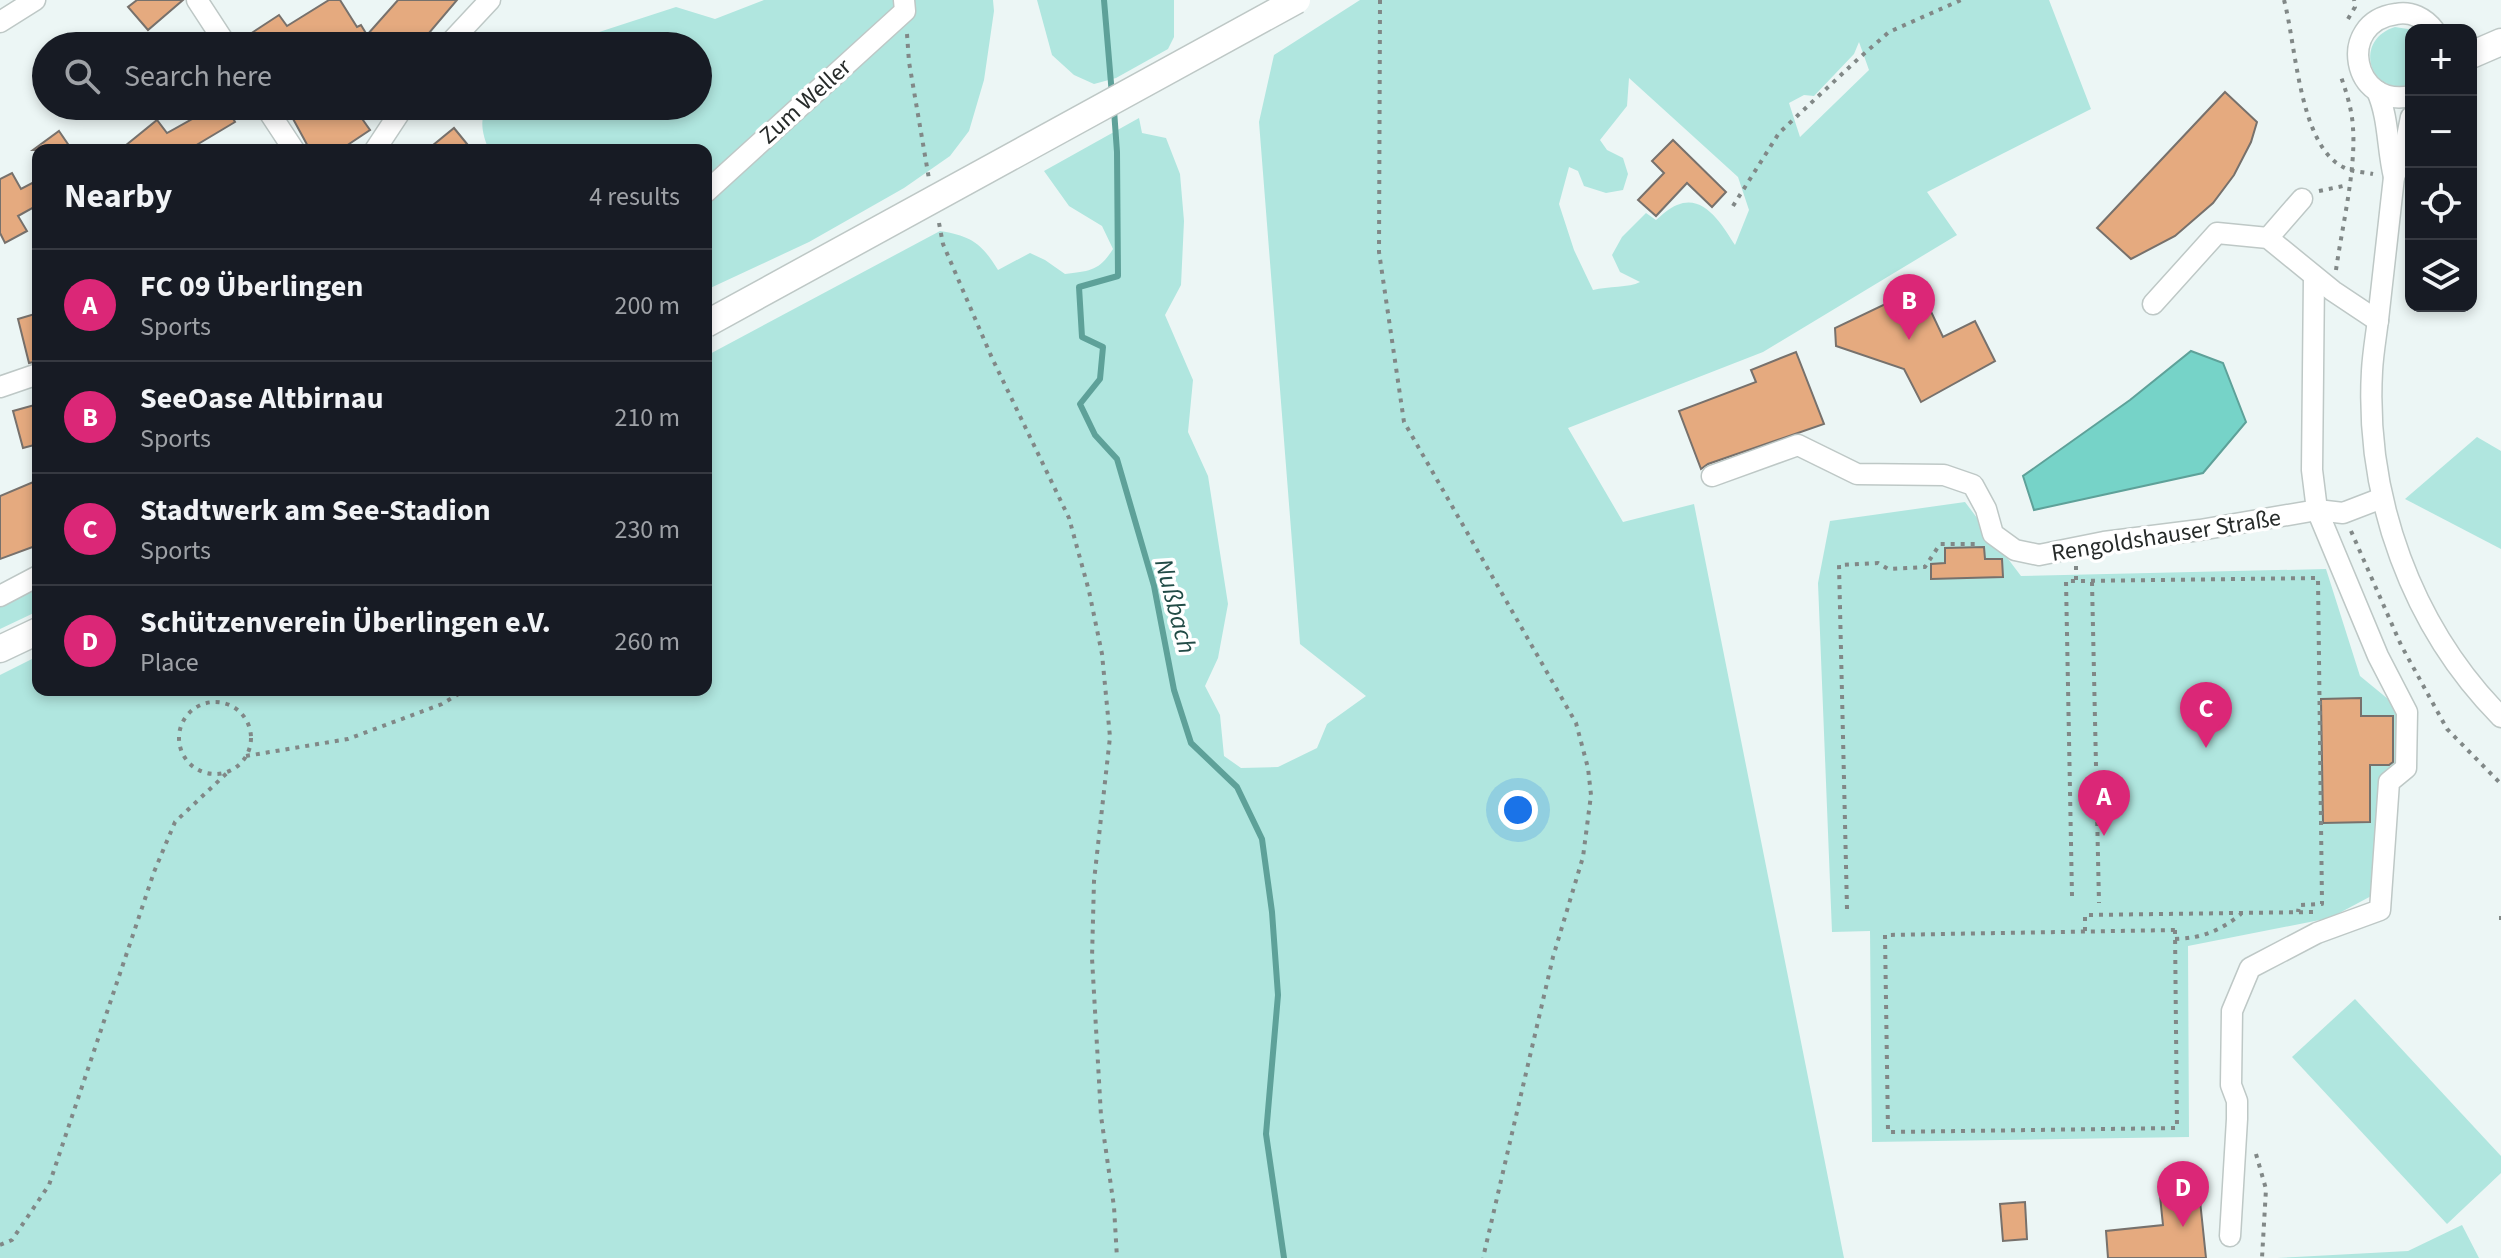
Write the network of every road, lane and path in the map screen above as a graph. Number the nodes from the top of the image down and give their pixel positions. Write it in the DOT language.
graph roads {
  1 [pos="35,0"];
  2 [pos="197,0"];
  3 [pos="490,0"];
  4 [pos="1297,0"];
  5 [pos="1380,0"];
  6 [pos="1961,0"];
  7 [pos="2284,0"];
  8 [pos="2371,0"];
  9 [pos="904,6"];
  10 [pos="2399,6"];
  11 [pos="0,22"];
  12 [pos="2428,24"];
  13 [pos="2370,25"];
  14 [pos="218,32"];
  15 [pos="460,32"];
  16 [pos="2477,37"];
  17 [pos="2501,39"];
  18 [pos="2477,52"];
  19 [pos="2377,91"];
  20 [pos="2405,96"];
  21 [pos="274,120"];
  22 [pos="395,120"];
  23 [pos="290,144"];
  24 [pos="379,144"];
  25 [pos="2405,147"];
  26 [pos="2352,156"];
  27 [pos="2350,170"];
  28 [pos="2394,177"];
  29 [pos="930,184"];
  30 [pos="712,186"];
  31 [pos="2302,199"];
  32 [pos="1733,206"];
  33 [pos="937,215"];
  34 [pos="2268,238"];
  35 [pos="2314,276"];
  36 [pos="2153,304"];
  37 [pos="712,321"];
  38 [pos="2378,321"];
  39 [pos="32,376"];
  40 [pos="0,387"];
  41 [pos="1712,476"];
  42 [pos="2382,498"];
  43 [pos="2317,510"];
  44 [pos="2349,526"];
  45 [pos="2006,543"];
  46 [pos="2077,547"];
  47 [pos="32,579"];
  48 [pos="2076,581"];
  49 [pos="2092,581"];
  50 [pos="0,596"];
  51 [pos="32,634"];
  52 [pos="0,649"];
  53 [pos="455,696"];
  54 [pos="2501,717"];
  55 [pos="246,756"];
  56 [pos="228,772"];
  57 [pos="2501,784"];
  58 [pos="2072,896"];
  59 [pos="2099,903"];
  60 [pos="1847,909"];
  61 [pos="2298,912"];
  62 [pos="2319,912"];
  63 [pos="2243,913"];
  64 [pos="2085,931"];
  65 [pos="2175,939"];
  66 [pos="2255,1151"];
  67 [pos="2230,1236"];
  68 [pos="0,1245"];
  69 [pos="1117,1258"];
  70 [pos="1483,1258"];
  71 [pos="2262,1258"];
  1 -- 11 [label="street"];
  2 -- 14 [label="street"];
  3 -- 15 [label="street"];
  4 -- 37 [label="main road, bridge"];
  5 -- 70 [label="path"];
  6 -- 32 [label="path"];
  7 -- 27 [label="path"];
  8 -- 13 [label="street"];
  9 -- 29 [label="path"];
  9 -- 30 [label="street, Zum Weller"];
  10 -- 12 [label="street"];
  10 -- 13 [label="street"];
  13 -- 19 [label="street"];
  16 -- 17 [label="main road"];
  17 -- 18 [label="main road"];
  19 -- 20 [label="street"];
  19 -- 28 [label="street"];
  21 -- 23 [label="street"];
  22 -- 24 [label="street"];
  25 -- 28 [label="street"];
  26 -- 27 [label="path"];
  27 -- 31 [label="path"];
  28 -- 38 [label="street"];
  31 -- 34 [label="street"];
  33 -- 69 [label="path"];
  34 -- 35 [label="street"];
  34 -- 36 [label="street"];
  35 -- 38 [label="street"];
  35 -- 43 [label="street"];
  38 -- 42 [label="street"];
  39 -- 40 [label="street"];
  41 -- 45 [label="street"];
  42 -- 43 [label="street, Rengoldshauser Straße"];
  42 -- 54 [label="street"];
  43 -- 46 [label="street, Rengoldshauser Straße"];
  43 -- 67 [label="street"];
  44 -- 57 [label="path"];
  45 -- 46 [label="street, Rengoldshauser Straße"];
  45 -- 60 [label="path"];
  46 -- 48 [label="path"];
  47 -- 50 [label="street"];
  48 -- 49 [label="path"];
  48 -- 58 [label="path"];
  49 -- 59 [label="path"];
  49 -- 61 [label="path"];
  51 -- 52 [label="main road"];
  53 -- 55 [label="path"];
  55 -- 56 [label="path"];
  55 -- 56 [label="path"];
  56 -- 68 [label="path"];
  61 -- 62 [label="path"];
  61 -- 63 [label="path"];
  63 -- 64 [label="path"];
  63 -- 65 [label="path"];
  64 -- 65 [label="path"];
  64 -- 65 [label="path"];
  66 -- 71 [label="path"];
}
